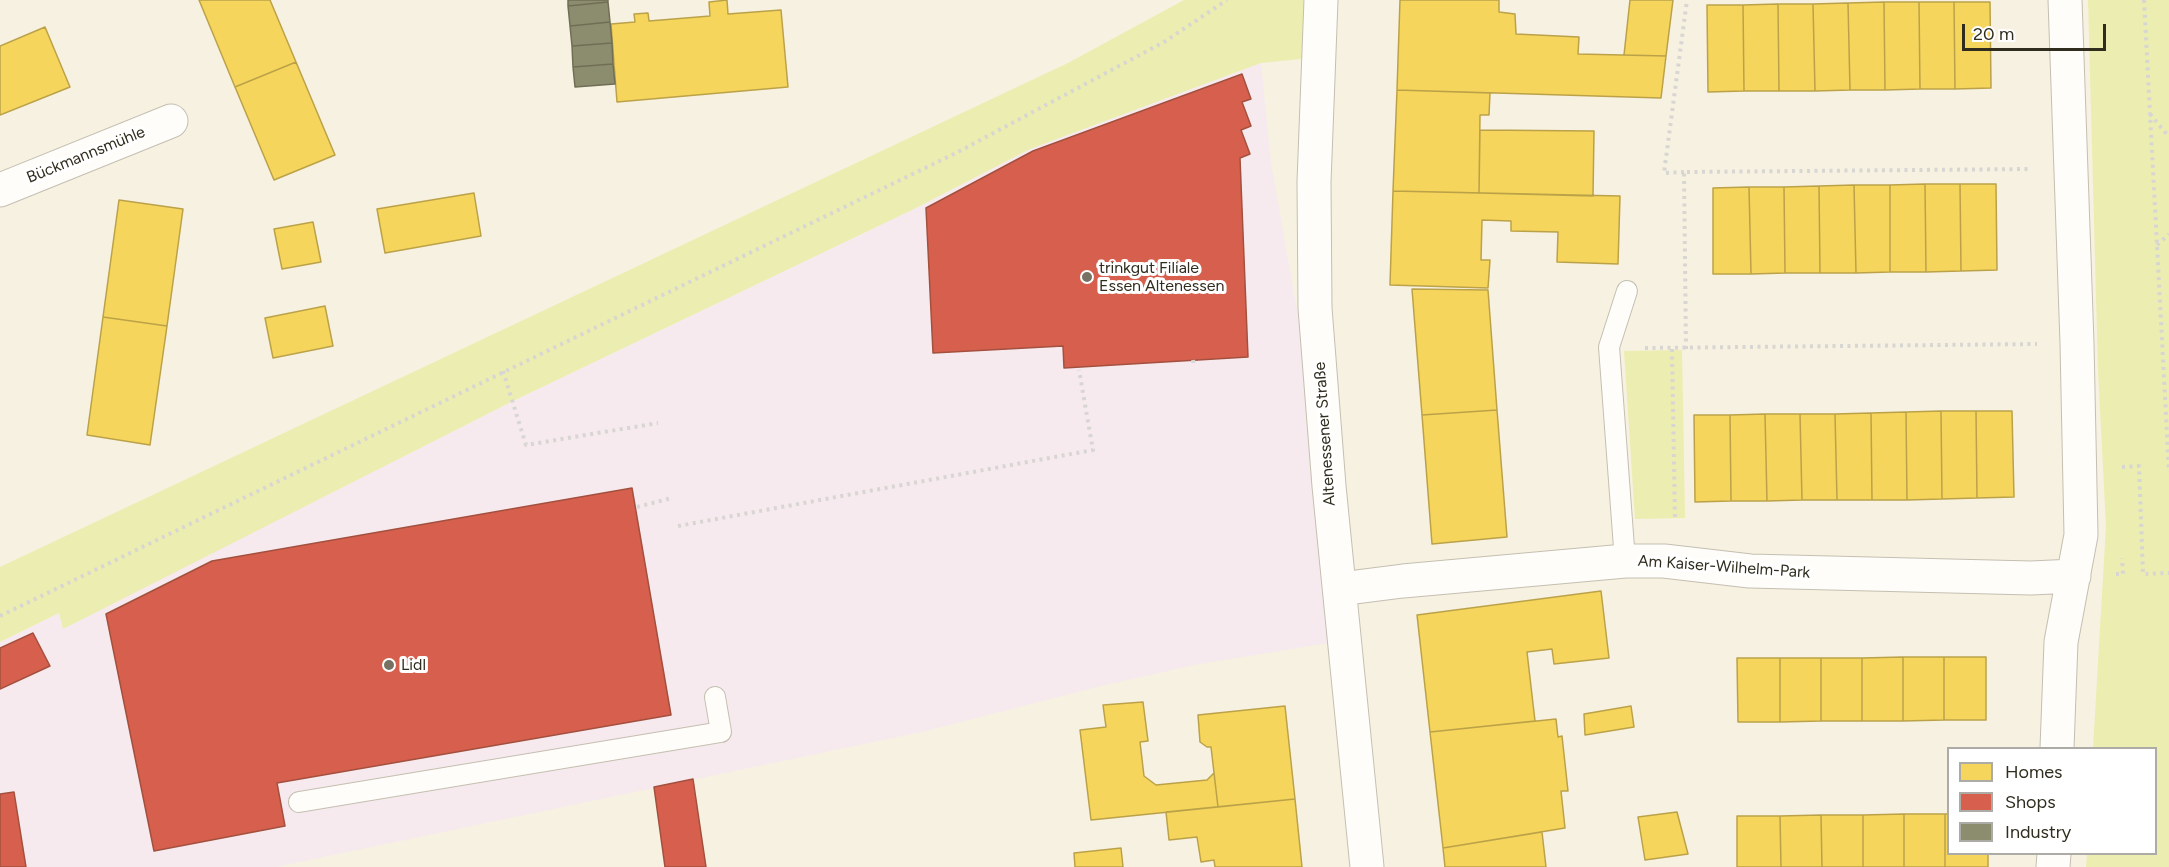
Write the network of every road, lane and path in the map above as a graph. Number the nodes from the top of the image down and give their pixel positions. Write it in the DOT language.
graph roads {
  1 [pos="1227,0"];
  2 [pos="1321,0"];
  3 [pos="1687,0"];
  4 [pos="2065,0"];
  5 [pos="2144,0"];
  6 [pos="2150,114"];
  7 [pos="171,121"];
  8 [pos="2169,137"];
  9 [pos="2071,169"];
  10 [pos="1684,172"];
  11 [pos="0,190"];
  12 [pos="2169,234"];
  13 [pos="2156,245"];
  14 [pos="1627,291"];
  15 [pos="2077,343"];
  16 [pos="1609,347"];
  17 [pos="1672,349"];
  18 [pos="1686,349"];
  19 [pos="1079,370"];
  20 [pos="503,371"];
  21 [pos="658,423"];
  22 [pos="2168,426"];
  23 [pos="2119,467"];
  24 [pos="2169,472"];
  25 [pos="672,498"];
  26 [pos="637,507"];
  27 [pos="678,526"];
  28 [pos="2122,550"];
  29 [pos="1625,561"];
  30 [pos="1676,562"];
  31 [pos="2169,573"];
  32 [pos="2074,576"];
  33 [pos="1340,589"];
  34 [pos="0,616"];
  35 [pos="715,697"];
  36 [pos="2057,747"];
  37 [pos="299,802"];
  38 [pos="1367,867"];
  1 -- 20 [label="path"];
  2 -- 33 [label="street, Altenessener Straße"];
  3 -- 10 [label="path"];
  4 -- 9 [label="street"];
  5 -- 6 [label="path"];
  6 -- 8 [label="path"];
  6 -- 13 [label="path"];
  7 -- 11 [label="street, Bückmannsmühle"];
  9 -- 10 [label="path"];
  9 -- 15 [label="street"];
  10 -- 18 [label="path"];
  12 -- 13 [label="path"];
  13 -- 22 [label="path"];
  14 -- 16 [label="lane"];
  15 -- 18 [label="path"];
  15 -- 32 [label="street"];
  16 -- 17 [label="path"];
  16 -- 29 [label="lane"];
  17 -- 18 [label="path"];
  17 -- 30 [label="path"];
  19 -- 27 [label="path"];
  20 -- 21 [label="path"];
  20 -- 34 [label="path"];
  22 -- 24 [label="path"];
  23 -- 31 [label="path"];
  25 -- 26 [label="path"];
  28 -- 32 [label="path"];
  29 -- 30 [label="street, Am Kaiser-Wilhelm-Park"];
  29 -- 33 [label="street, Am Kaiser-Wilhelm-Park"];
  30 -- 32 [label="street, Am Kaiser-Wilhelm-Park"];
  32 -- 36 [label="street"];
  33 -- 38 [label="street, Altenessener Straße"];
  35 -- 37 [label="lane"];
}
